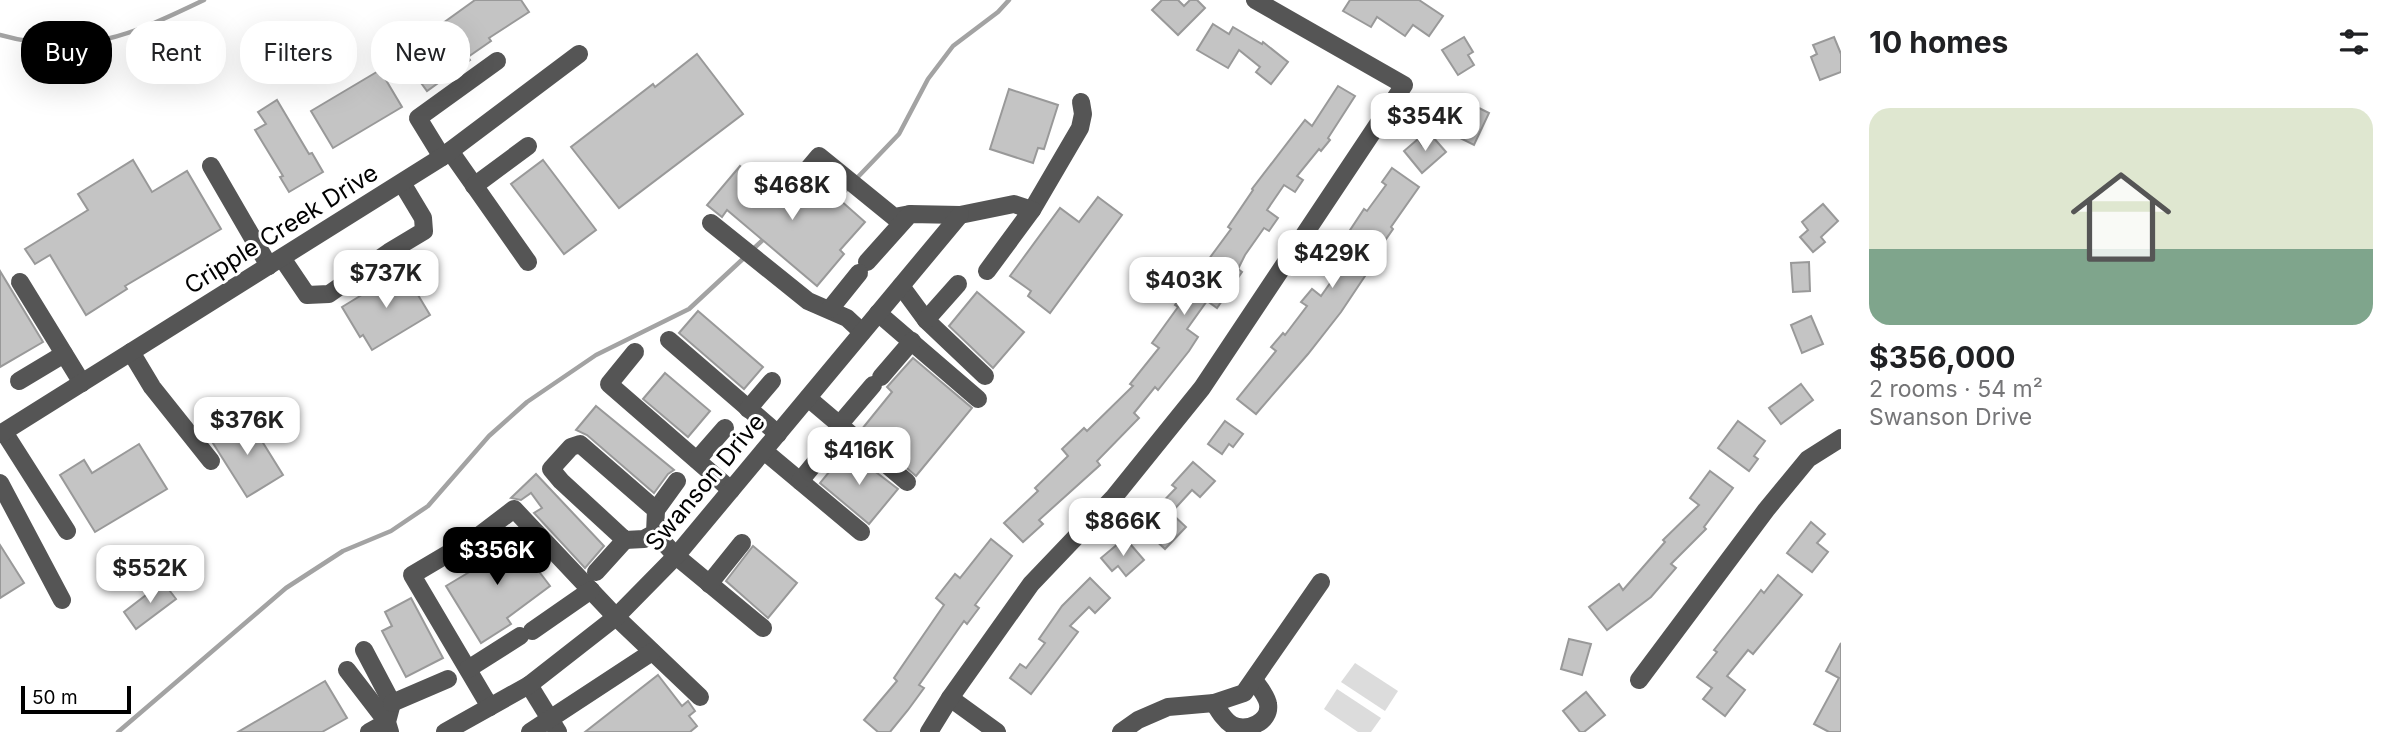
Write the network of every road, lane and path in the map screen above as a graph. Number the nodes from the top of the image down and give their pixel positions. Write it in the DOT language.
graph roads {
  1 [pos="1255,0"];
  2 [pos="579,54"];
  3 [pos="497,61"];
  4 [pos="1081,102"];
  5 [pos="528,146"];
  6 [pos="446,154"];
  7 [pos="211,166"];
  8 [pos="402,183"];
  9 [pos="474,186"];
  10 [pos="792,188"];
  11 [pos="1032,209"];
  12 [pos="910,214"];
  13 [pos="960,215"];
  14 [pos="711,223"];
  15 [pos="275,262"];
  16 [pos="528,262"];
  17 [pos="987,271"];
  18 [pos="20,282"];
  19 [pos="958,284"];
  20 [pos="901,286"];
  21 [pos="830,309"];
  22 [pos="878,313"];
  23 [pos="926,320"];
  24 [pos="862,332"];
  25 [pos="669,340"];
  26 [pos="912,341"];
  27 [pos="131,352"];
  28 [pos="635,352"];
  29 [pos="64,354"];
  30 [pos="985,376"];
  31 [pos="19,381"];
  32 [pos="772,381"];
  33 [pos="82,383"];
  34 [pos="808,398"];
  35 [pos="978,399"];
  36 [pos="748,409"];
  37 [pos="725,428"];
  38 [pos="2,433"];
  39 [pos="836,433"];
  40 [pos="778,434"];
  41 [pos="1841,438"];
  42 [pos="764,451"];
  43 [pos="697,460"];
  44 [pos="211,461"];
  45 [pos="677,481"];
  46 [pos="800,481"];
  47 [pos="907,482"];
  48 [pos="0,483"];
  49 [pos="731,490"];
  50 [pos="656,510"];
  51 [pos="67,531"];
  52 [pos="861,532"];
  53 [pos="655,533"];
  54 [pos="476,538"];
  55 [pos="625,540"];
  56 [pos="742,543"];
  57 [pos="456,549"];
  58 [pos="676,556"];
  59 [pos="596,572"];
  60 [pos="1321,582"];
  61 [pos="709,584"];
  62 [pos="591,590"];
  63 [pos="62,600"];
  64 [pos="616,617"];
  65 [pos="763,628"];
  66 [pos="364,650"];
  67 [pos="652,652"];
  68 [pos="467,669"];
  69 [pos="347,670"];
  70 [pos="448,678"];
  71 [pos="1254,680"];
  72 [pos="1639,680"];
  73 [pos="529,685"];
  74 [pos="699,697"];
  75 [pos="950,698"];
  76 [pos="392,703"];
  77 [pos="1214,703"];
  78 [pos="490,707"];
  79 [pos="555,725"];
  80 [pos="389,727"];
  81 [pos="369,732"];
  82 [pos="445,732"];
  83 [pos="530,732"];
  84 [pos="929,732"];
  85 [pos="998,732"];
  86 [pos="1121,732"];
  1 -- 75 [label="street"];
  2 -- 6 [label="street, Cripple Creek Drive"];
  3 -- 6 [label="street"];
  4 -- 11 [label="street"];
  5 -- 9 [label="street"];
  6 -- 8 [label="street, Cripple Creek Drive"];
  6 -- 9 [label="street"];
  7 -- 15 [label="street"];
  8 -- 15 [label="street, Cripple Creek Drive"];
  8 -- 15 [label="street"];
  9 -- 16 [label="street"];
  10 -- 12 [label="street"];
  11 -- 13 [label="street"];
  11 -- 17 [label="street"];
  12 -- 13 [label="street"];
  12 -- 21 [label="street"];
  13 -- 20 [label="street, Swanson Drive"];
  14 -- 21 [label="street"];
  15 -- 27 [label="street, Cripple Creek Drive"];
  18 -- 29 [label="street"];
  19 -- 23 [label="street"];
  20 -- 22 [label="street, Swanson Drive"];
  20 -- 23 [label="street"];
  21 -- 24 [label="street"];
  22 -- 24 [label="street, Swanson Drive"];
  22 -- 26 [label="street"];
  23 -- 30 [label="street"];
  24 -- 34 [label="street, Swanson Drive"];
  25 -- 36 [label="street"];
  26 -- 35 [label="street"];
  26 -- 39 [label="street"];
  27 -- 33 [label="street, Cripple Creek Drive"];
  27 -- 44 [label="street"];
  28 -- 43 [label="street"];
  29 -- 31 [label="street"];
  29 -- 33 [label="street"];
  32 -- 36 [label="street"];
  33 -- 38 [label="street, Cripple Creek Drive"];
  34 -- 39 [label="street"];
  34 -- 40 [label="street, Swanson Drive"];
  36 -- 40 [label="street"];
  37 -- 43 [label="street"];
  38 -- 51 [label="street"];
  39 -- 46 [label="street"];
  39 -- 47 [label="street"];
  40 -- 42 [label="street, Swanson Drive"];
  41 -- 72 [label="street"];
  42 -- 46 [label="street"];
  42 -- 49 [label="street, Swanson Drive"];
  43 -- 49 [label="street"];
  45 -- 50 [label="street"];
  46 -- 52 [label="street"];
  48 -- 63 [label="street"];
  49 -- 58 [label="street, Swanson Drive"];
  50 -- 53 [label="street"];
  50 -- 55 [label="street"];
  53 -- 55 [label="street"];
  53 -- 58 [label="street"];
  54 -- 62 [label="street"];
  55 -- 59 [label="street"];
  56 -- 61 [label="street"];
  57 -- 68 [label="street"];
  58 -- 61 [label="street"];
  58 -- 64 [label="street, Swanson Drive"];
  60 -- 71 [label="street"];
  61 -- 65 [label="street"];
  62 -- 64 [label="street"];
  62 -- 68 [label="street"];
  64 -- 67 [label="street"];
  64 -- 73 [label="street, Swanson Drive"];
  66 -- 76 [label="street"];
  67 -- 74 [label="street"];
  67 -- 79 [label="street"];
  68 -- 78 [label="street"];
  69 -- 80 [label="street"];
  70 -- 76 [label="street"];
  71 -- 77 [label="street"];
  71 -- 77 [label="street"];
  73 -- 78 [label="street, Swanson Drive"];
  73 -- 79 [label="street"];
  75 -- 84 [label="street"];
  75 -- 85 [label="street"];
  76 -- 80 [label="street"];
  77 -- 86 [label="street"];
  78 -- 82 [label="street, Swanson Drive"];
  79 -- 83 [label="street"];
  80 -- 81 [label="street"];
}
